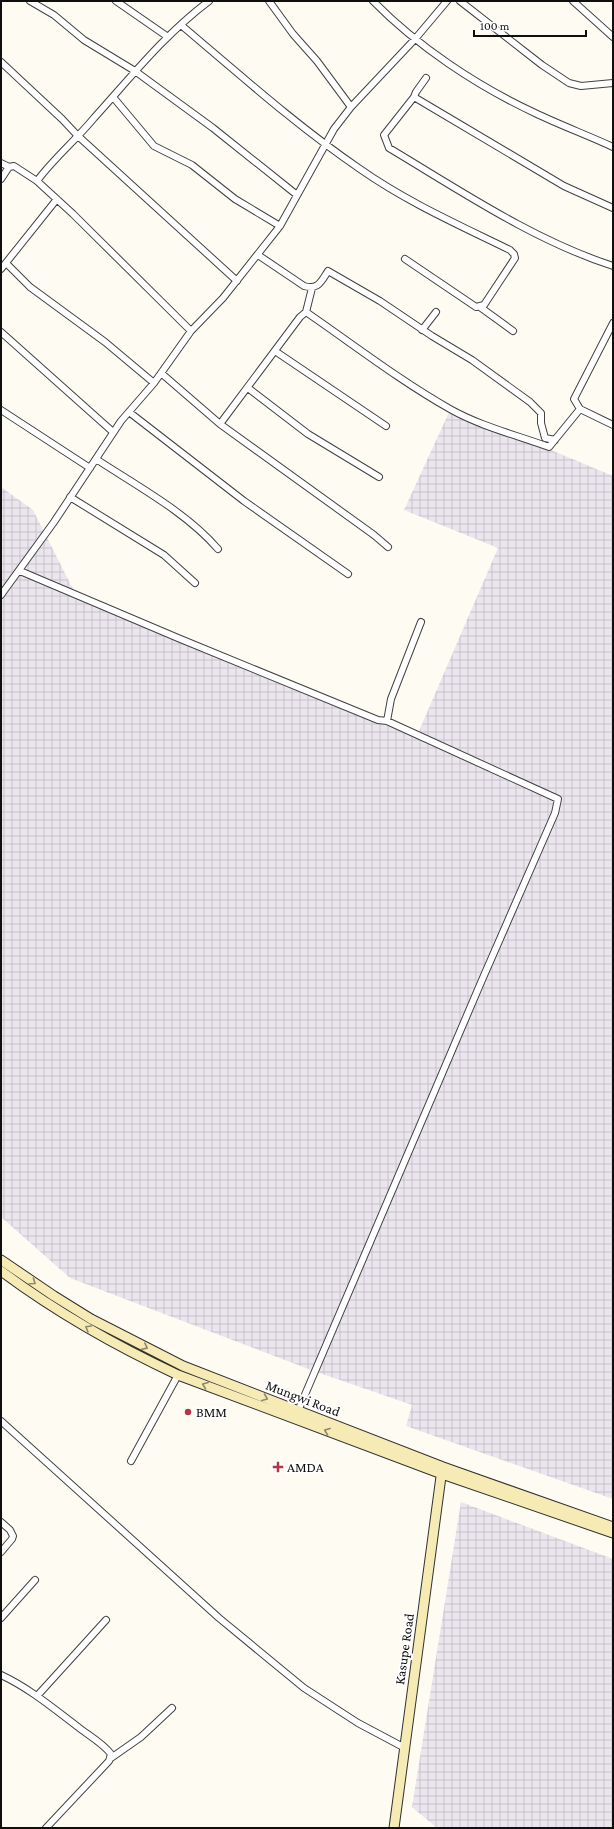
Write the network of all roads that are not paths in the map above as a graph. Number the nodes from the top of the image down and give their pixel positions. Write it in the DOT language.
graph roads {
  1 [pos="30,1"];
  2 [pos="209,1"];
  3 [pos="269,1"];
  4 [pos="373,1"];
  5 [pos="447,1"];
  6 [pos="460,1"];
  7 [pos="573,1"];
  8 [pos="119,2"];
  9 [pos="181,25"];
  10 [pos="168,37"];
  11 [pos="613,37"];
  12 [pos="415,39"];
  13 [pos="1,62"];
  14 [pos="135,71"];
  15 [pos="426,78"];
  16 [pos="613,83"];
  17 [pos="113,97"];
  18 [pos="414,97"];
  19 [pos="351,107"];
  20 [pos="78,136"];
  21 [pos="325,143"];
  22 [pos="613,147"];
  23 [pos="1,163"];
  24 [pos="9,167"];
  25 [pos="1,179"];
  26 [pos="37,181"];
  27 [pos="297,195"];
  28 [pos="57,199"];
  29 [pos="613,208"];
  30 [pos="280,226"];
  31 [pos="258,255"];
  32 [pos="405,259"];
  33 [pos="6,263"];
  34 [pos="613,266"];
  35 [pos="1,269"];
  36 [pos="237,281"];
  37 [pos="312,288"];
  38 [pos="480,307"];
  39 [pos="306,312"];
  40 [pos="436,312"];
  41 [pos="613,323"];
  42 [pos="422,330"];
  43 [pos="191,331"];
  44 [pos="513,331"];
  45 [pos="1,332"];
  46 [pos="275,351"];
  47 [pos="161,373"];
  48 [pos="154,382"];
  49 [pos="248,388"];
  50 [pos="580,409"];
  51 [pos="1,410"];
  52 [pos="129,412"];
  53 [pos="220,424"];
  54 [pos="613,425"];
  55 [pos="386,426"];
  56 [pos="113,432"];
  57 [pos="555,440"];
  58 [pos="96,459"];
  59 [pos="90,468"];
  60 [pos="379,477"];
  61 [pos="70,497"];
  62 [pos="388,547"];
  63 [pos="218,549"];
  64 [pos="20,571"];
  65 [pos="348,574"];
  66 [pos="195,583"];
  67 [pos="1,595"];
  68 [pos="421,622"];
  69 [pos="387,720"];
  70 [pos="1,1260"];
  71 [pos="1,1271"];
  72 [pos="178,1375"];
  73 [pos="298,1411"];
  74 [pos="1,1421"];
  75 [pos="131,1462"];
  76 [pos="442,1470"];
  77 [pos="1,1522"];
  78 [pos="613,1527"];
  79 [pos="613,1533"];
  80 [pos="1,1552"];
  81 [pos="34,1580"];
  82 [pos="1,1618"];
  83 [pos="106,1620"];
  84 [pos="1,1675"];
  85 [pos="37,1696"];
  86 [pos="172,1708"];
  87 [pos="405,1748"];
  88 [pos="111,1758"];
  89 [pos="46,1828"];
  90 [pos="394,1828"];
  1 -- 14 [label="street"];
  2 -- 9 [label="street"];
  3 -- 19 [label="street"];
  4 -- 12 [label="street"];
  5 -- 12 [label="street"];
  6 -- 16 [label="street"];
  7 -- 11 [label="street"];
  8 -- 10 [label="street"];
  9 -- 10 [label="street"];
  9 -- 21 [label="street"];
  10 -- 14 [label="street"];
  12 -- 19 [label="street"];
  12 -- 22 [label="street"];
  13 -- 20 [label="street"];
  14 -- 17 [label="street"];
  14 -- 27 [label="street"];
  15 -- 18 [label="street"];
  17 -- 20 [label="street"];
  17 -- 30 [label="street"];
  18 -- 29 [label="street"];
  18 -- 34 [label="street"];
  19 -- 21 [label="street"];
  20 -- 26 [label="street"];
  20 -- 36 [label="street"];
  21 -- 27 [label="street"];
  21 -- 38 [label="street"];
  23 -- 24 [label="street"];
  24 -- 25 [label="street"];
  24 -- 26 [label="street"];
  26 -- 28 [label="street"];
  27 -- 30 [label="street"];
  28 -- 33 [label="street"];
  28 -- 43 [label="street"];
  30 -- 31 [label="street"];
  31 -- 36 [label="street"];
  31 -- 37 [label="street"];
  32 -- 38 [label="street"];
  33 -- 35 [label="street"];
  33 -- 48 [label="street"];
  36 -- 43 [label="street"];
  37 -- 39 [label="street"];
  37 -- 42 [label="street"];
  38 -- 44 [label="street"];
  39 -- 46 [label="street"];
  39 -- 57 [label="street"];
  40 -- 42 [label="street"];
  41 -- 50 [label="street"];
  42 -- 57 [label="street"];
  43 -- 47 [label="street"];
  45 -- 56 [label="street"];
  46 -- 49 [label="street"];
  46 -- 55 [label="street"];
  47 -- 48 [label="street"];
  47 -- 53 [label="street"];
  48 -- 52 [label="street"];
  49 -- 53 [label="street"];
  49 -- 60 [label="street"];
  50 -- 54 [label="street"];
  50 -- 57 [label="street"];
  51 -- 59 [label="street"];
  52 -- 56 [label="street"];
  52 -- 65 [label="street"];
  53 -- 62 [label="street"];
  56 -- 58 [label="street"];
  58 -- 59 [label="street"];
  58 -- 63 [label="street"];
  59 -- 61 [label="street"];
  61 -- 64 [label="street"];
  61 -- 66 [label="street"];
  64 -- 67 [label="street"];
  64 -- 69 [label="street"];
  68 -- 69 [label="street"];
  69 -- 73 [label="street"];
  70 -- 73 [label="main road, Mungwi Road, one-way"];
  72 -- 71 [label="main road, Mungwi Road, one-way"];
  72 -- 75 [label="street"];
  76 -- 72 [label="main road, Mungwi Road, one-way"];
  73 -- 76 [label="main road, Mungwi Road"];
  74 -- 87 [label="street"];
  76 -- 78 [label="main road, Mungwi Road"];
  76 -- 79 [label="main road, Mungwi Road"];
  76 -- 87 [label="main road, Kasupe Road"];
  77 -- 80 [label="street"];
  81 -- 82 [label="street"];
  83 -- 85 [label="street"];
  84 -- 85 [label="street"];
  85 -- 88 [label="street"];
  86 -- 88 [label="street"];
  87 -- 90 [label="main road, Kasupe Road"];
  88 -- 89 [label="street"];
}
